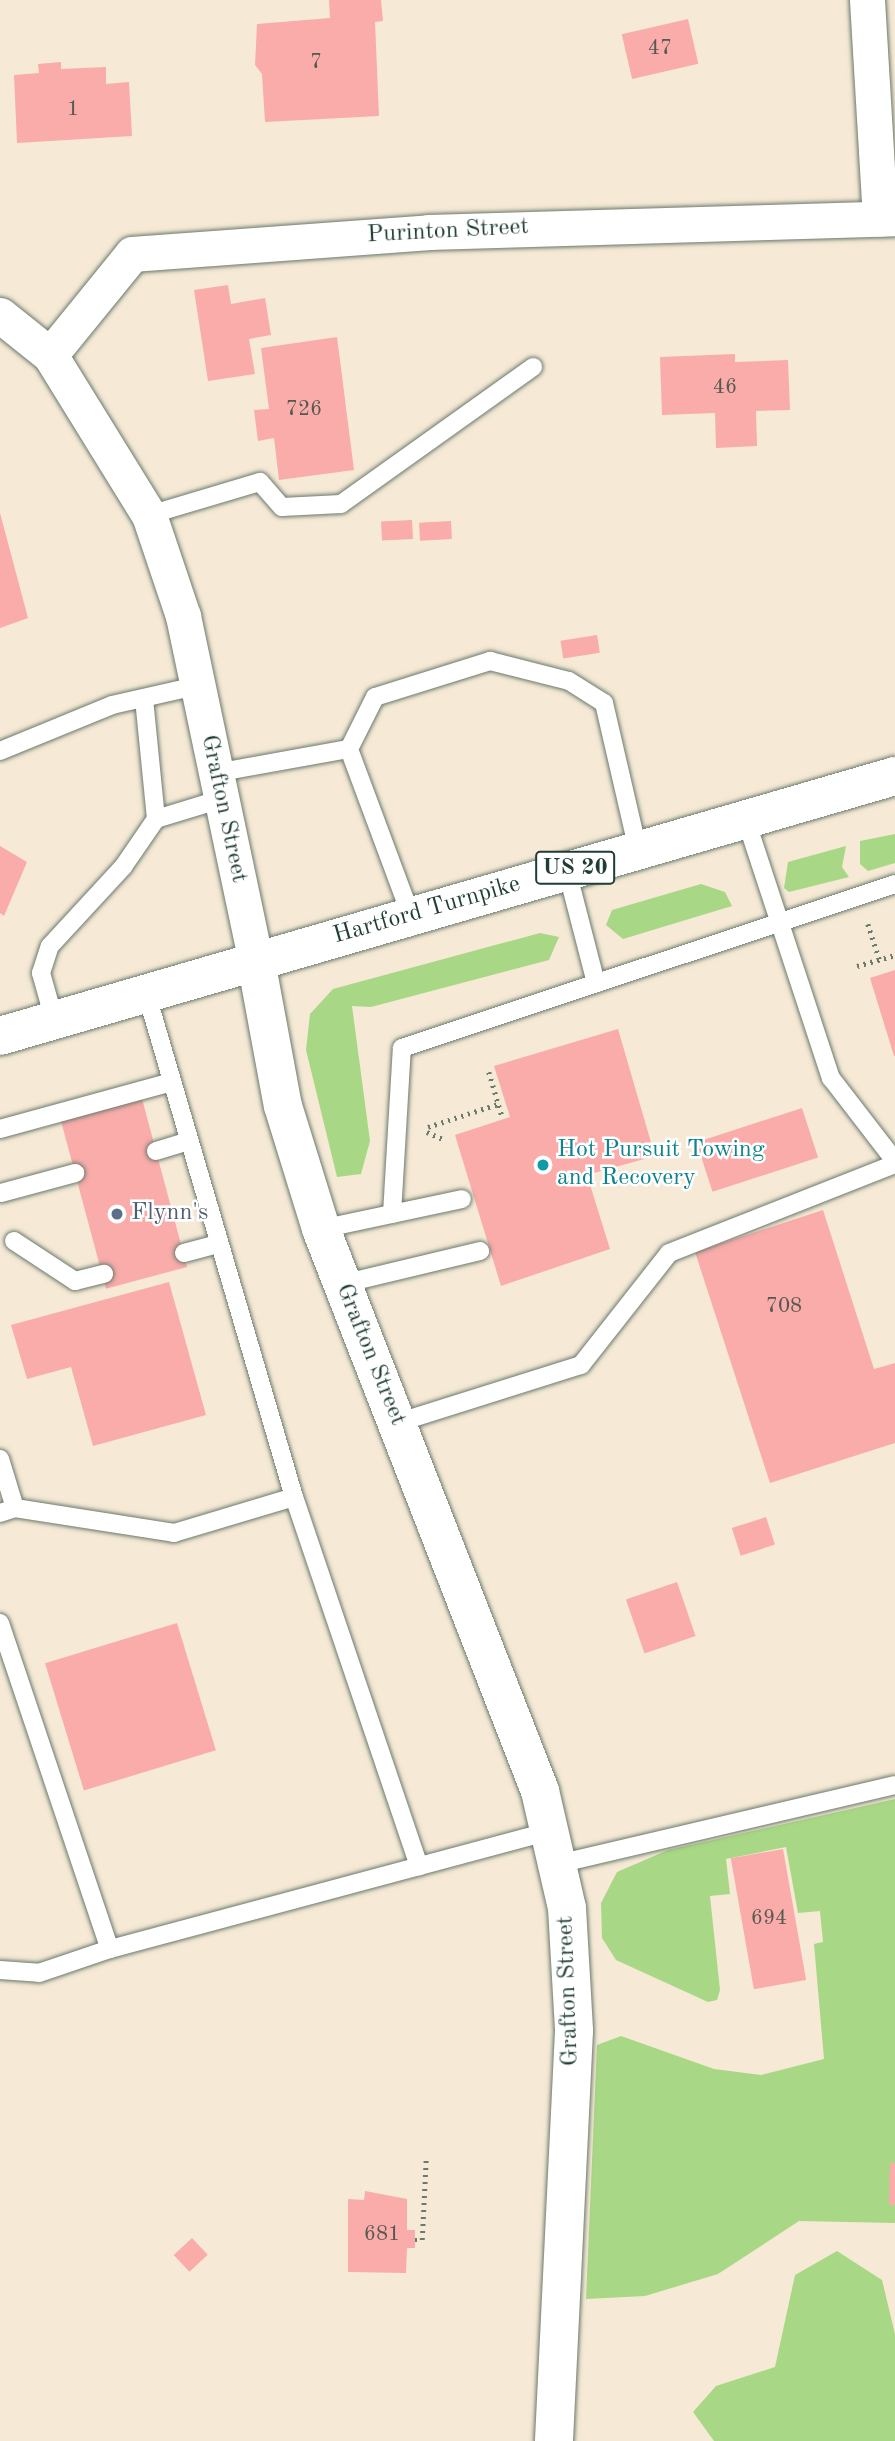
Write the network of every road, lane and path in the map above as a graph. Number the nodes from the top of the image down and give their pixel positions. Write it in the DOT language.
graph roads {
  1 [pos="867,0"];
  2 [pos="888,219"];
  3 [pos="0,315"];
  4 [pos="50,355"];
  5 [pos="533,367"];
  6 [pos="149,515"];
  7 [pos="196,686"];
  8 [pos="144,699"];
  9 [pos="349,749"];
  10 [pos="0,751"];
  11 [pos="895,776"];
  12 [pos="218,786"];
  13 [pos="156,819"];
  14 [pos="746,820"];
  15 [pos="638,850"];
  16 [pos="567,871"];
  17 [pos="895,884"];
  18 [pos="411,916"];
  19 [pos="779,920"];
  20 [pos="895,955"];
  21 [pos="256,961"];
  22 [pos="857,966"];
  23 [pos="596,983"];
  24 [pos="146,992"];
  25 [pos="54,1019"];
  26 [pos="0,1036"];
  27 [pos="489,1072"];
  28 [pos="172,1082"];
  29 [pos="498,1104"];
  30 [pos="502,1116"];
  31 [pos="0,1129"];
  32 [pos="420,1129"];
  33 [pos="189,1140"];
  34 [pos="156,1151"];
  35 [pos="895,1163"];
  36 [pos="75,1174"];
  37 [pos="1,1193"];
  38 [pos="462,1199"];
  39 [pos="392,1214"];
  40 [pos="321,1229"];
  41 [pos="14,1241"];
  42 [pos="218,1244"];
  43 [pos="481,1251"];
  44 [pos="184,1253"];
  45 [pos="104,1274"];
  46 [pos="342,1284"];
  47 [pos="397,1423"];
  48 [pos="0,1459"];
  49 [pos="294,1497"];
  50 [pos="8,1511"];
  51 [pos="0,1623"];
  52 [pos="895,1785"];
  53 [pos="554,1847"];
  54 [pos="419,1866"];
  55 [pos="110,1949"];
  56 [pos="0,1970"];
  57 [pos="426,2157"];
  58 [pos="415,2240"];
  59 [pos="554,2441"];
  1 -- 2 [label="street"];
  2 -- 4 [label="street, Purinton Street"];
  3 -- 4 [label="street, Grafton Street"];
  4 -- 6 [label="street, Grafton Street"];
  5 -- 6 [label="lane"];
  6 -- 7 [label="street, Grafton Street"];
  7 -- 8 [label="lane"];
  7 -- 12 [label="street, Grafton Street"];
  8 -- 10 [label="lane"];
  8 -- 13 [label="lane"];
  9 -- 12 [label="lane"];
  9 -- 15 [label="lane"];
  9 -- 18 [label="lane"];
  11 -- 14 [label="street, Hartford Turnpike / US 20"];
  12 -- 13 [label="lane"];
  12 -- 21 [label="street, Grafton Street"];
  13 -- 25 [label="lane"];
  14 -- 15 [label="street, Hartford Turnpike / US 20"];
  14 -- 19 [label="lane"];
  15 -- 16 [label="street, Hartford Turnpike / US 20"];
  16 -- 18 [label="street, Hartford Turnpike / US 20"];
  16 -- 23 [label="lane"];
  17 -- 19 [label="lane"];
  18 -- 21 [label="street, Hartford Turnpike / US 20"];
  19 -- 23 [label="lane"];
  19 -- 35 [label="lane"];
  20 -- 22 [label="path"];
  21 -- 24 [label="street, Hartford Turnpike / US 20"];
  21 -- 40 [label="street, Grafton Street"];
  23 -- 39 [label="lane"];
  24 -- 25 [label="street, Hartford Turnpike / US 20"];
  24 -- 28 [label="lane"];
  25 -- 26 [label="street, Hartford Turnpike / US 20"];
  27 -- 29 [label="path"];
  28 -- 31 [label="lane"];
  28 -- 33 [label="lane"];
  29 -- 30 [label="path"];
  29 -- 32 [label="path"];
  33 -- 34 [label="lane"];
  33 -- 42 [label="lane"];
  35 -- 47 [label="lane"];
  36 -- 37 [label="lane"];
  38 -- 39 [label="lane"];
  39 -- 40 [label="lane"];
  40 -- 46 [label="street, Grafton Street"];
  41 -- 45 [label="lane"];
  42 -- 44 [label="lane"];
  42 -- 49 [label="lane"];
  43 -- 46 [label="lane"];
  46 -- 47 [label="street, Grafton Street"];
  47 -- 53 [label="street, Grafton Street"];
  48 -- 50 [label="lane"];
  49 -- 50 [label="lane"];
  49 -- 54 [label="lane"];
  51 -- 55 [label="lane"];
  52 -- 53 [label="lane"];
  53 -- 54 [label="lane"];
  53 -- 59 [label="street, Grafton Street"];
  54 -- 55 [label="lane"];
  55 -- 56 [label="lane"];
  57 -- 58 [label="path"];
}
